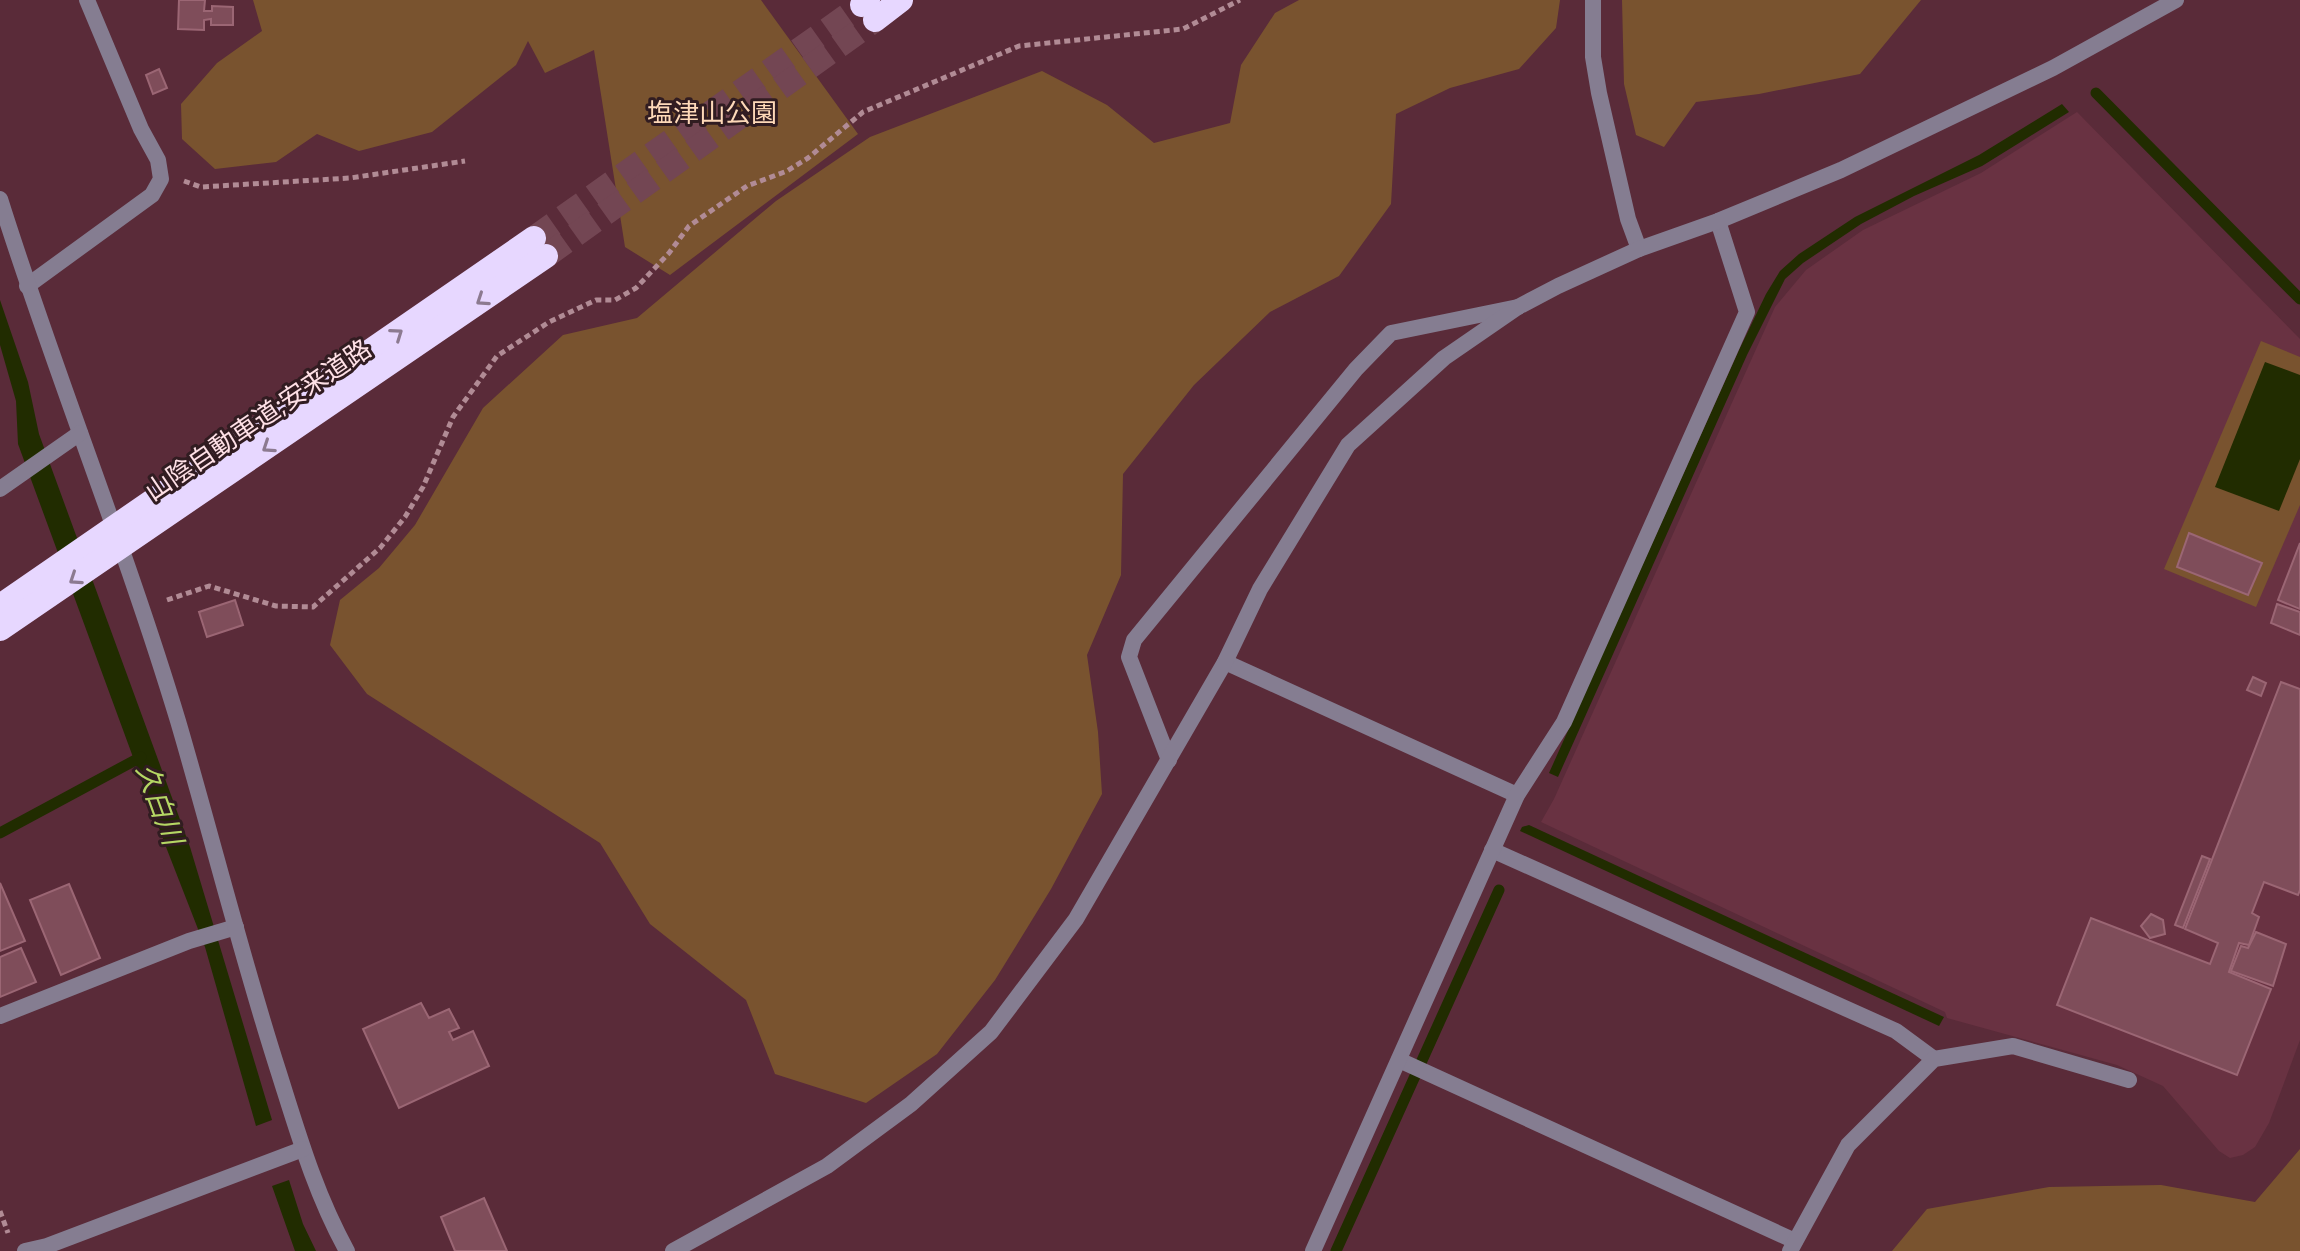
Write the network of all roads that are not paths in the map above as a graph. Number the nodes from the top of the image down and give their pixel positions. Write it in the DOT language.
graph roads {
  1 [pos="87,0"];
  2 [pos="901,0"];
  3 [pos="1593,0"];
  4 [pos="2176,0"];
  5 [pos="868,8"];
  6 [pos="0,199"];
  7 [pos="1718,221"];
  8 [pos="540,247"];
  9 [pos="1639,249"];
  10 [pos="27,286"];
  11 [pos="1518,307"];
  12 [pos="80,433"];
  13 [pos="202,481"];
  14 [pos="0,489"];
  15 [pos="0,606"];
  16 [pos="0,629"];
  17 [pos="1225,662"];
  18 [pos="1169,760"];
  19 [pos="1517,795"];
  20 [pos="1492,850"];
  21 [pos="231,928"];
  22 [pos="0,1016"];
  23 [pos="1934,1059"];
  24 [pos="1399,1060"];
  25 [pos="2129,1080"];
  26 [pos="303,1149"];
  27 [pos="1792,1246"];
  28 [pos="25,1251"];
  29 [pos="347,1251"];
  30 [pos="673,1251"];
  31 [pos="1313,1251"];
  1 -- 10 [label="street"];
  2 -- 5 [label="highway"];
  3 -- 9 [label="street"];
  4 -- 7 [label="street"];
  6 -- 10 [label="street"];
  7 -- 9 [label="street"];
  7 -- 19 [label="street"];
  8 -- 13 [label="highway, 山陰自動車道;安来道路"];
  9 -- 11 [label="street"];
  10 -- 12 [label="street"];
  11 -- 17 [label="street"];
  11 -- 18 [label="street"];
  12 -- 14 [label="street"];
  12 -- 21 [label="street"];
  13 -- 15 [label="highway, 山陰自動車道;安来道路"];
  13 -- 16 [label="highway, 山陰自動車道;安来道路, one-way"];
  17 -- 18 [label="street"];
  17 -- 19 [label="street"];
  18 -- 30 [label="street"];
  19 -- 20 [label="street"];
  20 -- 23 [label="street"];
  20 -- 24 [label="street"];
  21 -- 22 [label="street"];
  21 -- 26 [label="street"];
  23 -- 25 [label="street"];
  23 -- 27 [label="street"];
  24 -- 27 [label="street"];
  24 -- 31 [label="street"];
  26 -- 28 [label="street"];
  26 -- 29 [label="street"];
}
